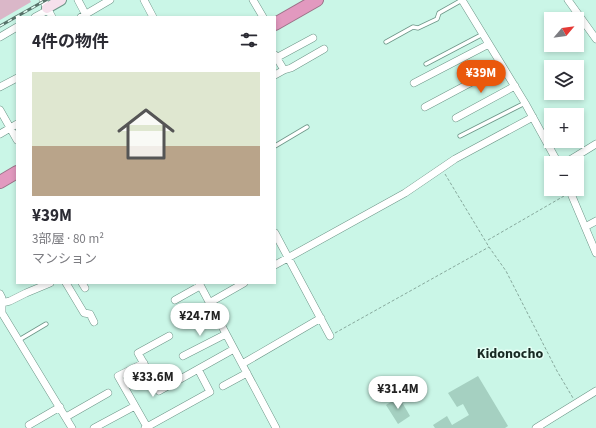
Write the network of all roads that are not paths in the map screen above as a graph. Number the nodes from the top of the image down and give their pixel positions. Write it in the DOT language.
graph roads {
  1 [pos="62,0"];
  2 [pos="78,0"];
  3 [pos="110,0"];
  4 [pos="144,0"];
  5 [pos="253,0"];
  6 [pos="317,0"];
  7 [pos="462,0"];
  8 [pos="568,0"];
  9 [pos="47,9"];
  10 [pos="36,16"];
  11 [pos="85,16"];
  12 [pos="152,16"];
  13 [pos="262,16"];
  14 [pos="276,23"];
  15 [pos="16,28"];
  16 [pos="483,34"];
  17 [pos="0,37"];
  18 [pos="313,38"];
  19 [pos="596,38"];
  20 [pos="386,42"];
  21 [pos="489,44"];
  22 [pos="324,49"];
  23 [pos="276,57"];
  24 [pos="426,64"];
  25 [pos="502,66"];
  26 [pos="284,70"];
  27 [pos="276,74"];
  28 [pos="16,79"];
  29 [pos="414,83"];
  30 [pos="515,86"];
  31 [pos="0,87"];
  32 [pos="525,103"];
  33 [pos="425,107"];
  34 [pos="0,110"];
  35 [pos="533,117"];
  36 [pos="456,118"];
  37 [pos="16,125"];
  38 [pos="10,128"];
  39 [pos="308,128"];
  40 [pos="0,134"];
  41 [pos="460,136"];
  42 [pos="16,138"];
  43 [pos="596,144"];
  44 [pos="276,145"];
  45 [pos="554,156"];
  46 [pos="576,156"];
  47 [pos="16,173"];
  48 [pos="0,182"];
  49 [pos="571,196"];
  50 [pos="596,222"];
  51 [pos="585,227"];
  52 [pos="276,235"];
  53 [pos="596,253"];
  54 [pos="288,258"];
  55 [pos="276,264"];
  56 [pos="47,284"];
  57 [pos="67,284"];
  58 [pos="199,284"];
  59 [pos="242,284"];
  60 [pos="0,294"];
  61 [pos="175,300"];
  62 [pos="2,303"];
  63 [pos="209,303"];
  64 [pos="321,318"];
  65 [pos="94,322"];
  66 [pos="46,324"];
  67 [pos="226,334"];
  68 [pos="168,336"];
  69 [pos="330,336"];
  70 [pos="19,340"];
  71 [pos="234,349"];
  72 [pos="184,356"];
  73 [pos="144,363"];
  74 [pos="242,364"];
  75 [pos="198,369"];
  76 [pos="247,373"];
  77 [pos="223,386"];
  78 [pos="596,391"];
  79 [pos="108,393"];
  80 [pos="135,406"];
  81 [pos="60,407"];
  82 [pos="66,417"];
  83 [pos="29,425"];
  84 [pos="72,428"];
  85 [pos="94,428"];
  86 [pos="146,428"];
  87 [pos="276,428"];
  88 [pos="536,428"];
  1 -- 9 [label="street"];
  2 -- 11 [label="street"];
  3 -- 11 [label="street"];
  4 -- 12 [label="street"];
  5 -- 13 [label="street"];
  6 -- 14 [label="highway"];
  7 -- 16 [label="street"];
  7 -- 20 [label="lane"];
  8 -- 19 [label="street"];
  9 -- 10 [label="street"];
  15 -- 17 [label="street"];
  16 -- 21 [label="street"];
  16 -- 24 [label="lane"];
  18 -- 23 [label="street"];
  21 -- 25 [label="street"];
  21 -- 29 [label="street"];
  22 -- 26 [label="street"];
  23 -- 26 [label="street"];
  25 -- 30 [label="street"];
  25 -- 33 [label="street"];
  26 -- 27 [label="street"];
  28 -- 31 [label="street"];
  30 -- 32 [label="street"];
  30 -- 36 [label="street"];
  32 -- 35 [label="street"];
  32 -- 41 [label="lane"];
  34 -- 38 [label="street"];
  35 -- 45 [label="street"];
  35 -- 54 [label="street"];
  37 -- 38 [label="street"];
  38 -- 40 [label="street"];
  38 -- 42 [label="street"];
  39 -- 44 [label="lane"];
  43 -- 46 [label="street"];
  47 -- 48 [label="highway"];
  49 -- 51 [label="street"];
  50 -- 51 [label="street"];
  51 -- 53 [label="street"];
  52 -- 54 [label="street"];
  54 -- 55 [label="street"];
  54 -- 64 [label="street"];
  56 -- 62 [label="street"];
  57 -- 65 [label="street"];
  58 -- 61 [label="street"];
  58 -- 63 [label="street"];
  59 -- 63 [label="street"];
  60 -- 62 [label="street"];
  62 -- 70 [label="street"];
  63 -- 67 [label="street"];
  64 -- 69 [label="street"];
  64 -- 74 [label="street"];
  66 -- 70 [label="lane"];
  67 -- 71 [label="street"];
  67 -- 72 [label="street"];
  68 -- 73 [label="street"];
  70 -- 81 [label="street"];
  71 -- 74 [label="street"];
  71 -- 75 [label="street"];
  73 -- 75 [label="street"];
  73 -- 80 [label="street"];
  74 -- 76 [label="street"];
  75 -- 86 [label="street"];
  76 -- 77 [label="street"];
  76 -- 87 [label="street"];
  78 -- 88 [label="street"];
  79 -- 82 [label="street"];
  80 -- 85 [label="street"];
  80 -- 86 [label="street"];
  81 -- 82 [label="street"];
  81 -- 83 [label="street"];
  82 -- 84 [label="street"];
}
